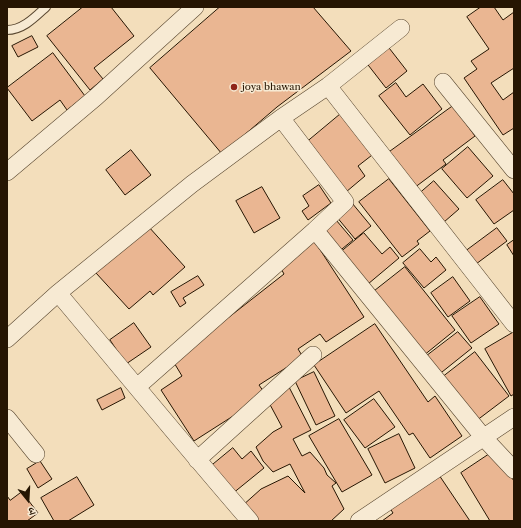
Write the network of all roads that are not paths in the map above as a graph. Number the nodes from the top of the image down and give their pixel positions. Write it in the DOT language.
graph roads {
  1 [pos="46,7"];
  2 [pos="195,7"];
  3 [pos="401,28"];
  4 [pos="7,30"];
  5 [pos="443,82"];
  6 [pos="328,86"];
  7 [pos="281,118"];
  8 [pos="514,170"];
  9 [pos="7,172"];
  10 [pos="315,230"];
  11 [pos="58,294"];
  12 [pos="514,324"];
  13 [pos="7,339"];
  14 [pos="313,355"];
  15 [pos="137,387"];
  16 [pos="514,417"];
  17 [pos="7,418"];
  18 [pos="484,438"];
  19 [pos="36,454"];
  20 [pos="197,460"];
  21 [pos="514,470"];
  22 [pos="250,521"];
  23 [pos="359,521"];
  1 -- 4 [label="lane"];
  2 -- 9 [label="street"];
  3 -- 6 [label="street"];
  5 -- 8 [label="street"];
  6 -- 7 [label="street"];
  6 -- 12 [label="street"];
  7 -- 10 [label="street"];
  7 -- 11 [label="street"];
  10 -- 15 [label="street"];
  10 -- 18 [label="street"];
  11 -- 13 [label="street"];
  11 -- 15 [label="street"];
  14 -- 20 [label="street"];
  15 -- 20 [label="street"];
  16 -- 18 [label="street"];
  17 -- 19 [label="street"];
  18 -- 21 [label="street"];
  18 -- 23 [label="street"];
  20 -- 22 [label="street"];
}
